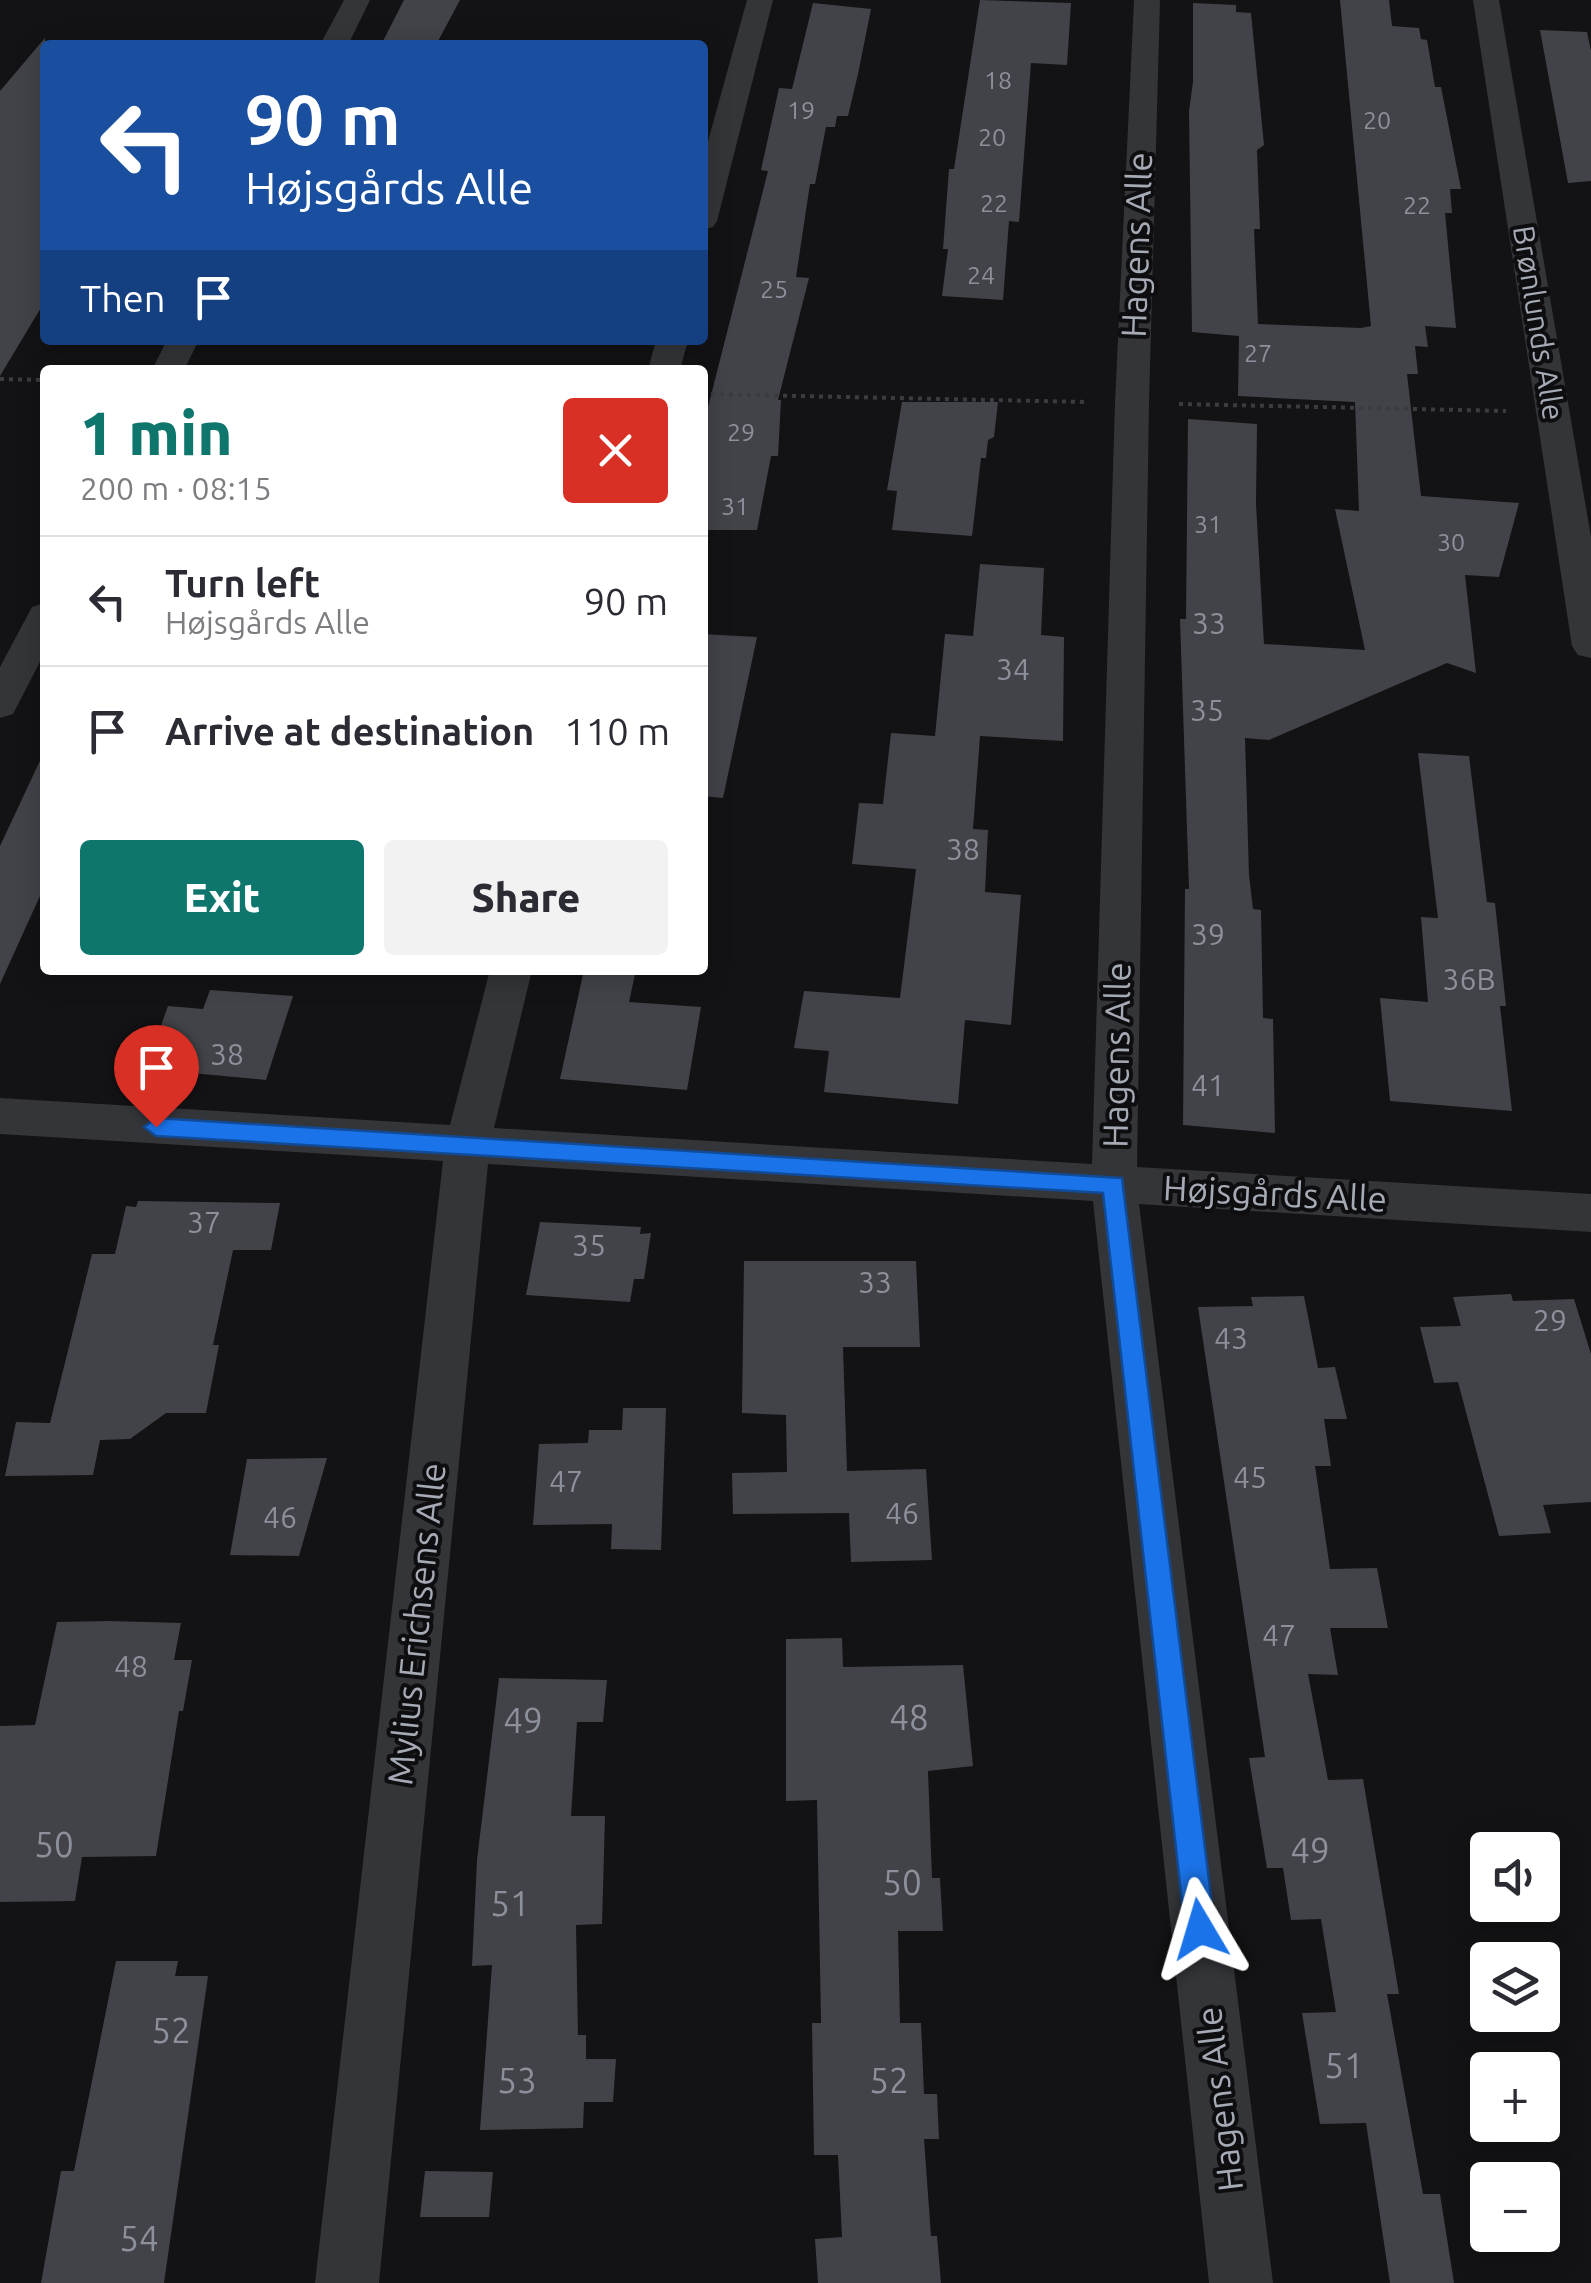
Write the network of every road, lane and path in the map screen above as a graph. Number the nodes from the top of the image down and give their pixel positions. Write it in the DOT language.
graph roads {
  1 [pos="356,0"];
  2 [pos="760,0"];
  3 [pos="1146,0"];
  4 [pos="1486,0"];
  5 [pos="336,40"];
  6 [pos="708,197"];
  7 [pos="0,379"];
  8 [pos="40,380"];
  9 [pos="40,625"];
  10 [pos="1591,646"];
  11 [pos="0,705"];
  12 [pos="511,975"];
  13 [pos="0,1116"];
  14 [pos="466,1148"];
  15 [pos="1114,1185"];
  16 [pos="1591,1213"];
  17 [pos="347,2283"];
  18 [pos="1241,2283"];
  1 -- 5 [label="street"];
  2 -- 6 [label="street"];
  3 -- 15 [label="street, Hagens Alle"];
  4 -- 10 [label="street, Brønlunds Alle"];
  7 -- 8 [label="path"];
  9 -- 11 [label="street"];
  12 -- 14 [label="street, Mylius Erichsens Alle"];
  13 -- 14 [label="street, Højsgårds Alle"];
  14 -- 15 [label="street, Højsgårds Alle"];
  14 -- 17 [label="street, Mylius Erichsens Alle"];
  15 -- 16 [label="street, Højsgårds Alle"];
  15 -- 18 [label="street, Hagens Alle"];
}
